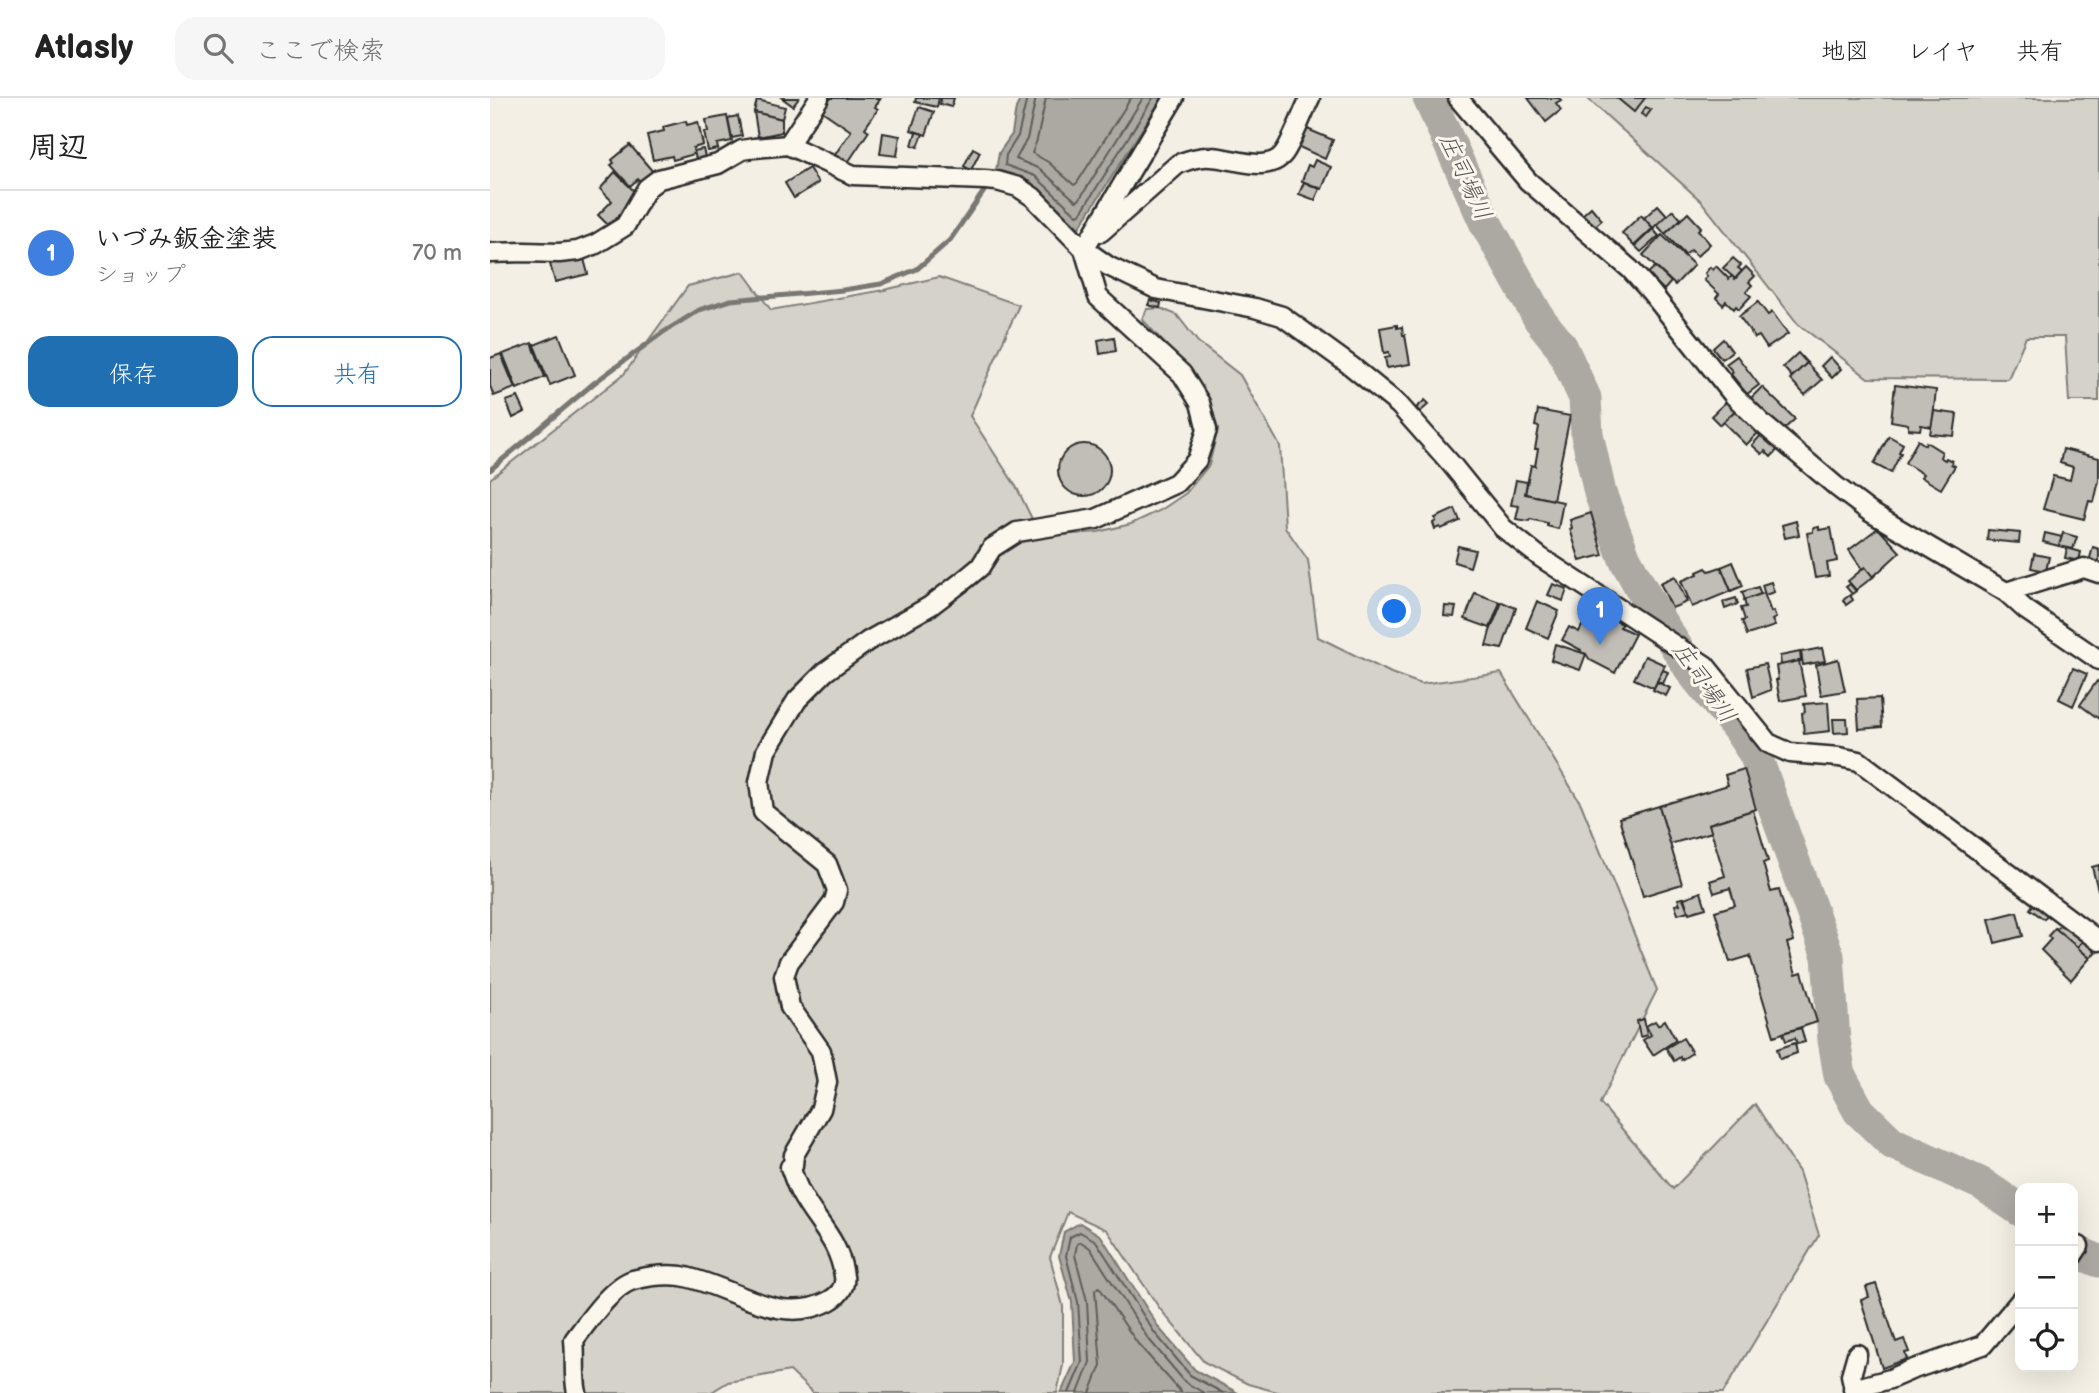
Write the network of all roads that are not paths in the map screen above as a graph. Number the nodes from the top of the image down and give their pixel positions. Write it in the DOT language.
graph roads {
  1 [pos="819,98"];
  2 [pos="1174,98"];
  3 [pos="1310,98"];
  4 [pos="1458,98"];
  5 [pos="788,145"];
  6 [pos="1083,249"];
  7 [pos="491,255"];
  8 [pos="2099,573"];
  9 [pos="2006,592"];
  10 [pos="2099,660"];
  11 [pos="2099,941"];
  12 [pos="2015,1307"];
  13 [pos="1857,1354"];
  14 [pos="1854,1391"];
  15 [pos="577,1393"];
  1 -- 5 [label="street"];
  2 -- 6 [label="street"];
  3 -- 6 [label="street"];
  4 -- 9 [label="street"];
  5 -- 6 [label="street"];
  5 -- 7 [label="street"];
  6 -- 11 [label="street"];
  6 -- 15 [label="street"];
  8 -- 9 [label="street"];
  9 -- 10 [label="street"];
  12 -- 14 [label="street"];
  13 -- 14 [label="street"];
}
